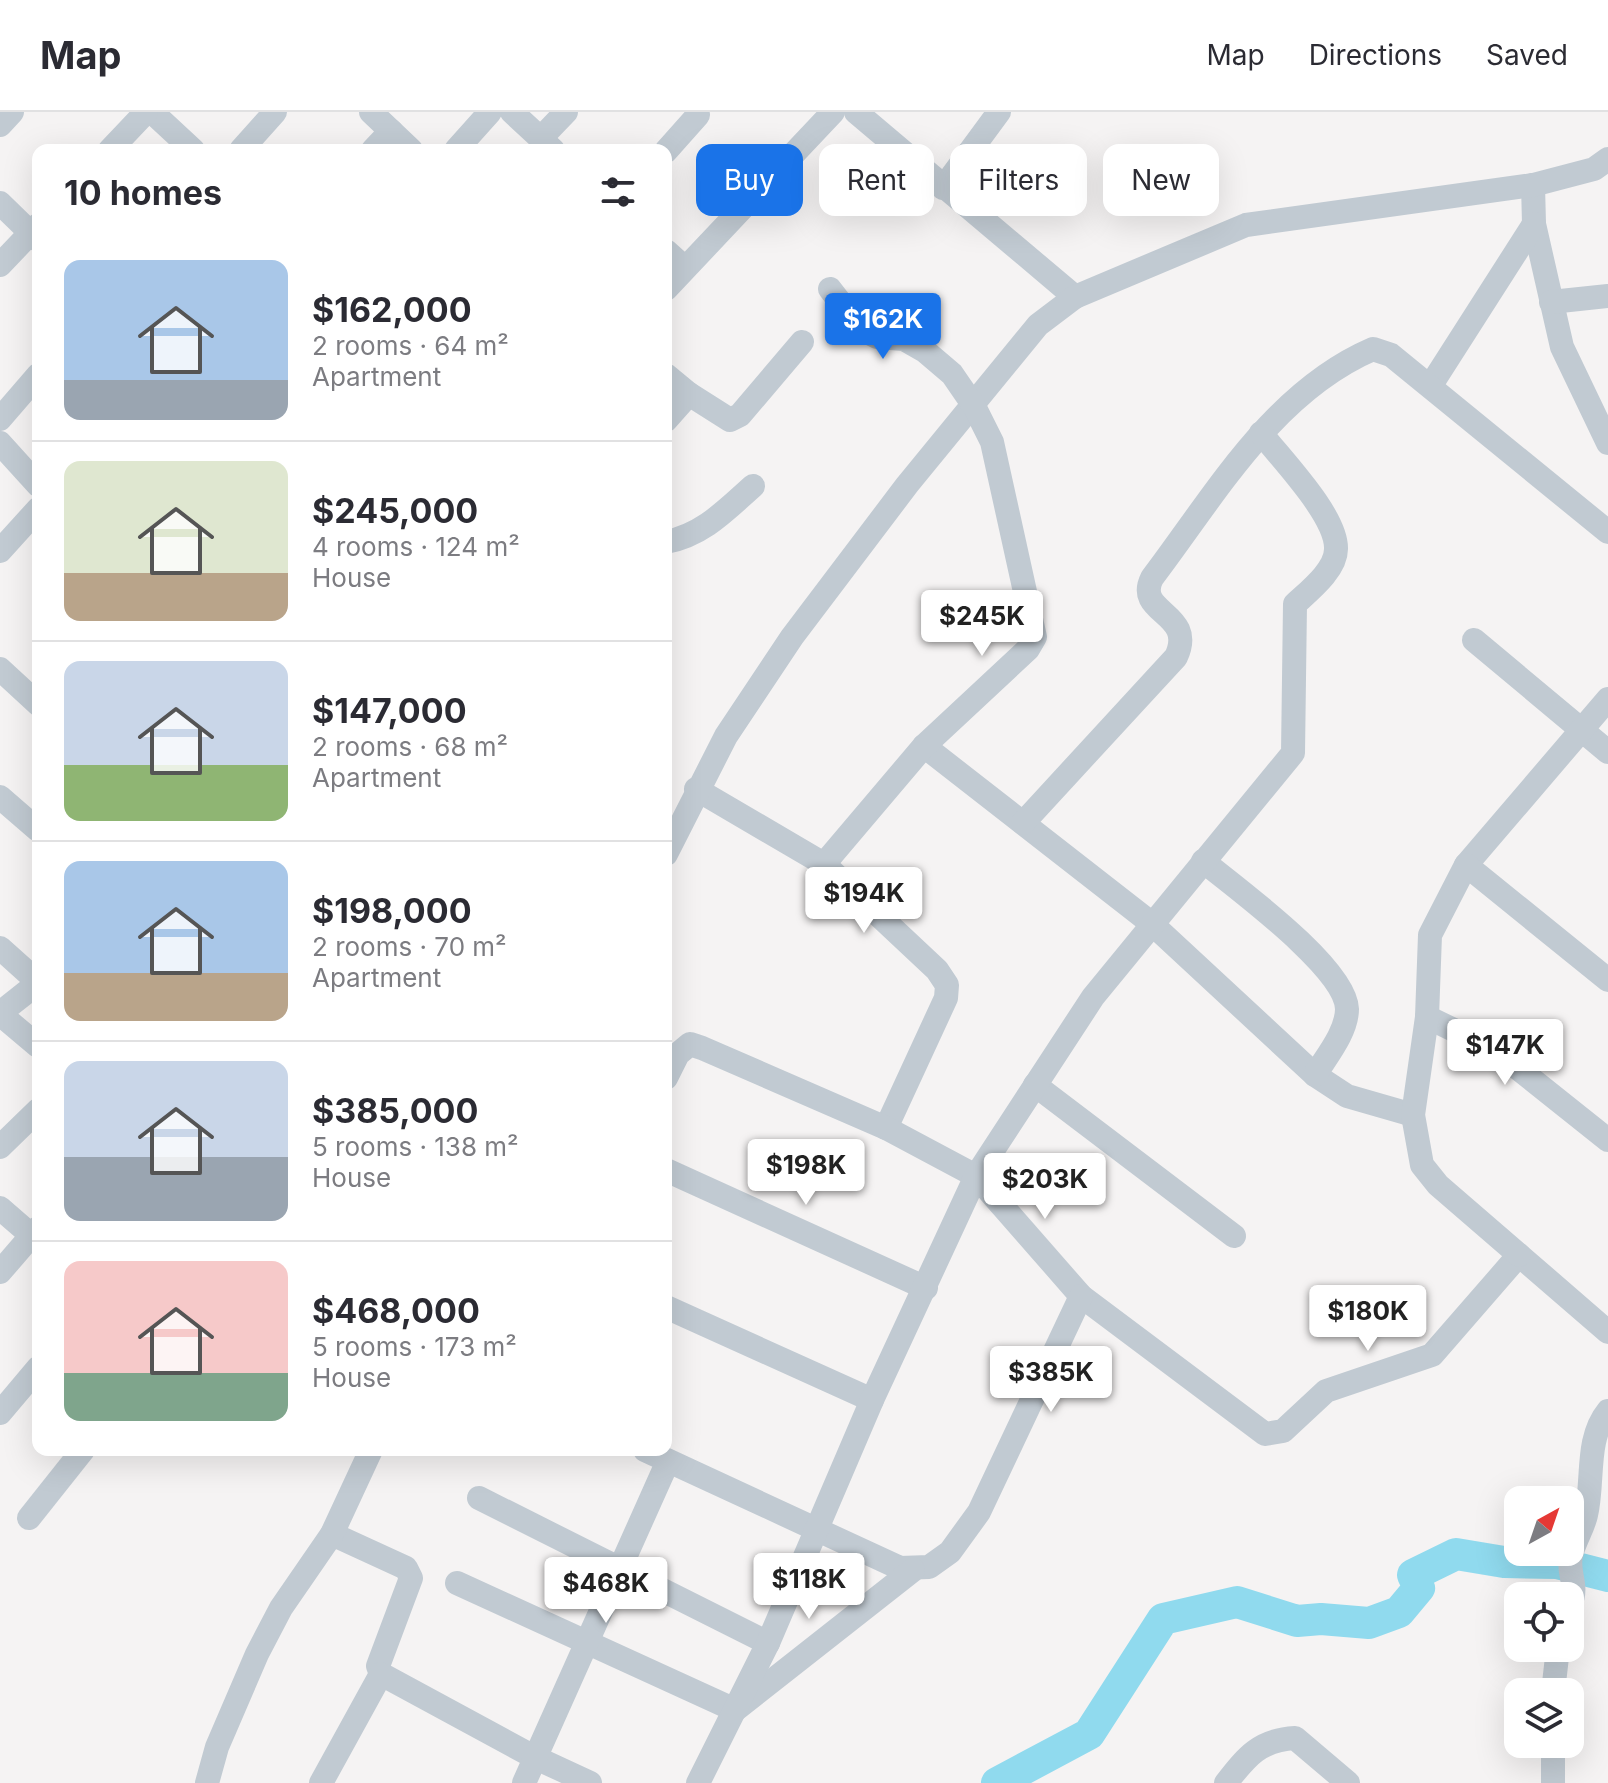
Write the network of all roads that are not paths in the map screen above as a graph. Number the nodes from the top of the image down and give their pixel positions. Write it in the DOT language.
graph roads {
  1 [pos="12,112"];
  2 [pos="149,112"];
  3 [pos="275,112"];
  4 [pos="371,112"];
  5 [pos="490,112"];
  6 [pos="566,112"];
  7 [pos="833,112"];
  8 [pos="856,112"];
  9 [pos="999,112"];
  10 [pos="698,115"];
  11 [pos="0,125"];
  12 [pos="533,127"];
  13 [pos="391,131"];
  14 [pos="116,144"];
  15 [pos="186,144"];
  16 [pos="246,144"];
  17 [pos="379,144"];
  18 [pos="405,144"];
  19 [pos="461,144"];
  20 [pos="672,144"];
  21 [pos="1608,159"];
  22 [pos="1533,185"];
  23 [pos="943,188"];
  24 [pos="0,203"];
  25 [pos="1534,224"];
  26 [pos="32,229"];
  27 [pos="32,236"];
  28 [pos="672,256"];
  29 [pos="0,265"];
  30 [pos="685,268"];
  31 [pos="672,282"];
  32 [pos="830,289"];
  33 [pos="1608,296"];
  34 [pos="1075,297"];
  35 [pos="1551,302"];
  36 [pos="802,342"];
  37 [pos="672,380"];
  38 [pos="32,382"];
  39 [pos="1431,385"];
  40 [pos="689,394"];
  41 [pos="974,406"];
  42 [pos="672,413"];
  43 [pos="0,419"];
  44 [pos="1261,433"];
  45 [pos="0,443"];
  46 [pos="1608,443"];
  47 [pos="32,478"];
  48 [pos="753,486"];
  49 [pos="32,516"];
  50 [pos="1608,532"];
  51 [pos="672,541"];
  52 [pos="0,551"];
  53 [pos="1474,640"];
  54 [pos="0,669"];
  55 [pos="32,698"];
  56 [pos="1608,699"];
  57 [pos="1581,730"];
  58 [pos="924,746"];
  59 [pos="1608,752"];
  60 [pos="696,789"];
  61 [pos="0,797"];
  62 [pos="1023,823"];
  63 [pos="32,825"];
  64 [pos="672,841"];
  65 [pos="1203,861"];
  66 [pos="824,864"];
  67 [pos="1466,865"];
  68 [pos="1151,923"];
  69 [pos="0,948"];
  70 [pos="32,977"];
  71 [pos="1608,980"];
  72 [pos="32,987"];
  73 [pos="0,1013"];
  74 [pos="1427,1017"];
  75 [pos="32,1041"];
  76 [pos="672,1066"];
  77 [pos="1315,1075"];
  78 [pos="1035,1085"];
  79 [pos="1413,1115"];
  80 [pos="32,1116"];
  81 [pos="886,1128"];
  82 [pos="1608,1140"];
  83 [pos="0,1147"];
  84 [pos="672,1173"];
  85 [pos="976,1176"];
  86 [pos="0,1208"];
  87 [pos="32,1231"];
  88 [pos="1234,1236"];
  89 [pos="32,1238"];
  90 [pos="1519,1255"];
  91 [pos="0,1272"];
  92 [pos="926,1288"];
  93 [pos="1081,1296"];
  94 [pos="672,1310"];
  95 [pos="1608,1332"];
  96 [pos="32,1375"];
  97 [pos="872,1400"];
  98 [pos="1608,1411"];
  99 [pos="0,1413"];
  100 [pos="78,1456"];
  101 [pos="368,1456"];
  102 [pos="658,1456"];
  103 [pos="668,1461"];
  104 [pos="479,1498"];
  105 [pos="29,1518"];
  106 [pos="816,1531"];
  107 [pos="332,1534"];
  108 [pos="621,1568"];
  109 [pos="913,1570"];
  110 [pos="1572,1582"];
  111 [pos="457,1583"];
  112 [pos="588,1642"];
  113 [pos="768,1643"];
  114 [pos="381,1674"];
  115 [pos="735,1710"];
  116 [pos="536,1758"];
  117 [pos="1553,1758"];
  118 [pos="207,1783"];
  119 [pos="321,1783"];
  120 [pos="524,1783"];
  121 [pos="590,1783"];
  122 [pos="698,1783"];
  123 [pos="1226,1783"];
  124 [pos="1348,1783"];
  125 [pos="1553,1783"];
  1 -- 11 [label="street"];
  2 -- 14 [label="street"];
  2 -- 15 [label="street"];
  3 -- 16 [label="street"];
  4 -- 13 [label="street"];
  5 -- 19 [label="street"];
  6 -- 12 [label="street"];
  7 -- 30 [label="street"];
  8 -- 23 [label="street"];
  9 -- 23 [label="street"];
  10 -- 20 [label="street"];
  13 -- 17 [label="street"];
  13 -- 18 [label="street"];
  21 -- 22 [label="street"];
  22 -- 25 [label="street"];
  22 -- 34 [label="street"];
  23 -- 34 [label="street"];
  24 -- 26 [label="street"];
  25 -- 35 [label="street"];
  25 -- 39 [label="street"];
  27 -- 29 [label="street"];
  28 -- 30 [label="street"];
  30 -- 31 [label="street"];
  32 -- 41 [label="street"];
  33 -- 35 [label="street"];
  34 -- 41 [label="street"];
  35 -- 46 [label="street"];
  36 -- 40 [label="street"];
  37 -- 40 [label="street"];
  38 -- 43 [label="street"];
  39 -- 44 [label="street"];
  39 -- 50 [label="street"];
  40 -- 42 [label="street"];
  41 -- 58 [label="street"];
  41 -- 60 [label="street"];
  44 -- 62 [label="street"];
  44 -- 65 [label="street"];
  45 -- 47 [label="street"];
  48 -- 51 [label="street"];
  49 -- 52 [label="street"];
  53 -- 57 [label="street"];
  54 -- 55 [label="street"];
  56 -- 57 [label="street"];
  57 -- 59 [label="street"];
  57 -- 67 [label="street"];
  58 -- 62 [label="street"];
  58 -- 66 [label="street"];
  60 -- 64 [label="street"];
  60 -- 66 [label="street"];
  61 -- 63 [label="street"];
  62 -- 68 [label="street"];
  65 -- 68 [label="street"];
  65 -- 77 [label="street"];
  66 -- 81 [label="street"];
  67 -- 71 [label="street"];
  67 -- 74 [label="street"];
  68 -- 77 [label="street"];
  68 -- 78 [label="street"];
  69 -- 70 [label="street"];
  72 -- 73 [label="street"];
  73 -- 75 [label="street"];
  74 -- 79 [label="street"];
  74 -- 82 [label="street"];
  76 -- 81 [label="street"];
  77 -- 79 [label="street"];
  78 -- 85 [label="street"];
  78 -- 88 [label="street"];
  79 -- 90 [label="street"];
  80 -- 83 [label="street"];
  81 -- 85 [label="street"];
  84 -- 92 [label="street"];
  85 -- 92 [label="street"];
  85 -- 93 [label="street"];
  86 -- 87 [label="street"];
  89 -- 91 [label="street"];
  90 -- 93 [label="street"];
  90 -- 95 [label="street"];
  92 -- 97 [label="street"];
  93 -- 109 [label="street"];
  94 -- 97 [label="street"];
  96 -- 99 [label="street"];
  97 -- 106 [label="street"];
  98 -- 110 [label="street"];
  100 -- 105 [label="street"];
  101 -- 107 [label="street"];
  102 -- 103 [label="street"];
  103 -- 106 [label="street"];
  103 -- 108 [label="street"];
  104 -- 108 [label="street"];
  106 -- 109 [label="street"];
  106 -- 113 [label="street"];
  107 -- 114 [label="street"];
  107 -- 118 [label="street"];
  108 -- 112 [label="street"];
  108 -- 113 [label="street"];
  109 -- 115 [label="street"];
  111 -- 112 [label="street"];
  112 -- 115 [label="street"];
  112 -- 116 [label="street"];
  113 -- 115 [label="street"];
  114 -- 116 [label="street"];
  114 -- 119 [label="street"];
  115 -- 122 [label="street"];
  116 -- 120 [label="street"];
  116 -- 121 [label="street"];
  117 -- 125 [label="street"];
  123 -- 124 [label="street"];
}
